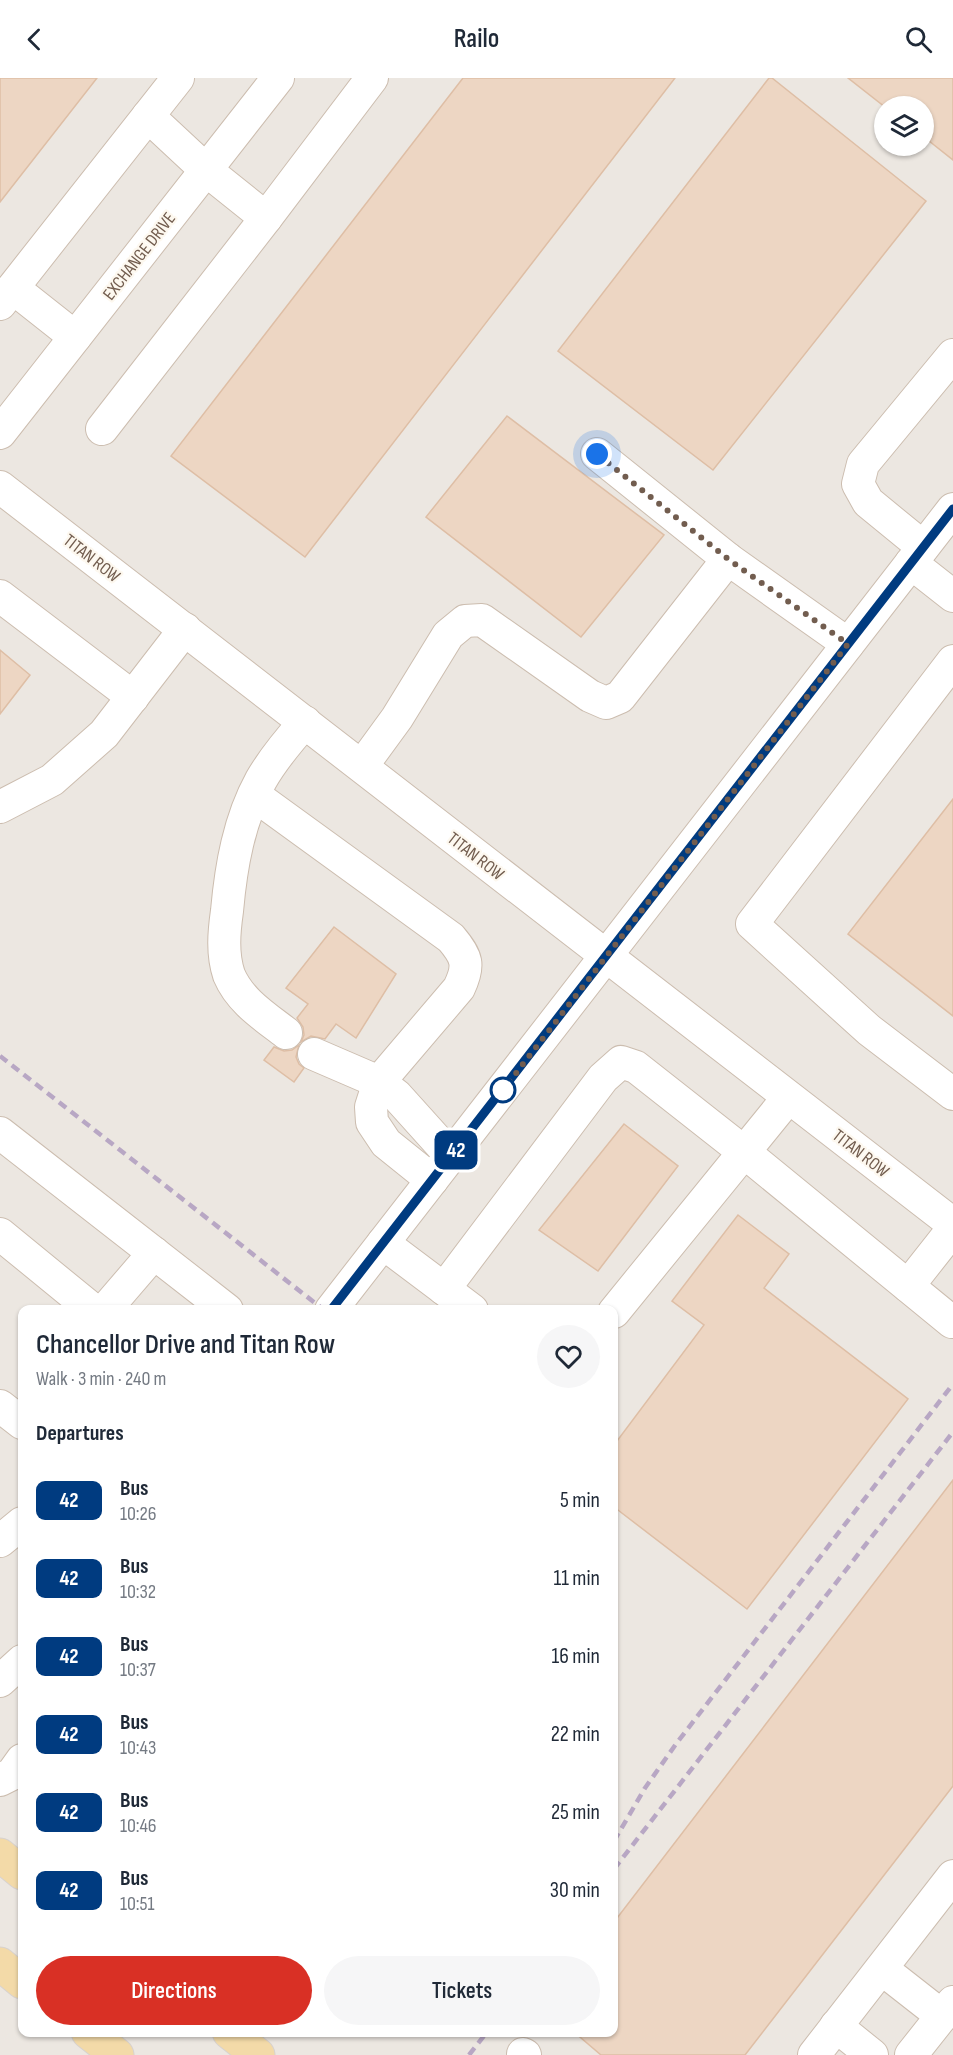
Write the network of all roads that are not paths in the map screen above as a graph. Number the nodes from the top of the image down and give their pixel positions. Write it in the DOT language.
graph roads {
  1 [pos="178,78"];
  2 [pos="278,78"];
  3 [pos="372,78"];
  4 [pos="148,116"];
  5 [pos="206,170"];
  6 [pos="266,218"];
  7 [pos="6,296"];
  8 [pos="75,337"];
  9 [pos="953,355"];
  10 [pos="102,429"];
  11 [pos="0,433"];
  12 [pos="597,454"];
  13 [pos="0,487"];
  14 [pos="953,509"];
  15 [pos="917,555"];
  16 [pos="728,559"];
  17 [pos="0,596"];
  18 [pos="953,596"];
  19 [pos="185,629"];
  20 [pos="848,644"];
  21 [pos="953,662"];
  22 [pos="133,697"];
  23 [pos="305,722"];
  24 [pos="362,766"];
  25 [pos="254,795"];
  26 [pos="0,807"];
  27 [pos="606,957"];
  28 [pos="286,1033"];
  29 [pos="314,1054"];
  30 [pos="379,1082"];
  31 [pos="953,1094"];
  32 [pos="788,1098"];
  33 [pos="0,1133"];
  34 [pos="744,1152"];
  35 [pos="451,1156"];
  36 [pos="432,1180"];
  37 [pos="953,1224"];
  38 [pos="953,1229"];
  39 [pos="0,1234"];
  40 [pos="383,1243"];
  41 [pos="154,1253"];
  42 [pos="908,1286"];
  43 [pos="444,1288"];
  44 [pos="87,1305"];
  45 [pos="109,1305"];
  46 [pos="220,1305"];
  47 [pos="335,1305"];
  48 [pos="466,1305"];
  49 [pos="618,1307"];
  50 [pos="952,1322"];
  51 [pos="0,1406"];
  52 [pos="18,1420"];
  53 [pos="18,1525"];
  54 [pos="0,1541"];
  55 [pos="18,1665"];
  56 [pos="0,1681"];
  57 [pos="18,1766"];
  58 [pos="0,1780"];
  59 [pos="0,1855"];
  60 [pos="18,1870"];
  61 [pos="953,1876"];
  62 [pos="0,1964"];
  63 [pos="882,1969"];
  64 [pos="18,1979"];
  65 [pos="947,2009"];
  66 [pos="836,2026"];
  67 [pos="94,2037"];
  68 [pos="117,2055"];
  69 [pos="814,2055"];
  70 [pos="873,2055"];
  71 [pos="911,2055"];
  1 -- 4 [label="street"];
  2 -- 5 [label="street, EXCHANGE DRIVE"];
  3 -- 6 [label="street"];
  4 -- 5 [label="street"];
  4 -- 7 [label="street"];
  5 -- 6 [label="street"];
  5 -- 8 [label="street, EXCHANGE DRIVE"];
  6 -- 10 [label="street"];
  7 -- 8 [label="street"];
  8 -- 11 [label="street, EXCHANGE DRIVE"];
  9 -- 15 [label="street"];
  12 -- 16 [label="street"];
  13 -- 19 [label="street, TITAN ROW"];
  14 -- 15 [label="street"];
  15 -- 18 [label="street"];
  15 -- 20 [label="street"];
  16 -- 20 [label="street"];
  16 -- 24 [label="street"];
  17 -- 22 [label="street"];
  19 -- 22 [label="street"];
  19 -- 23 [label="street, TITAN ROW"];
  20 -- 27 [label="street"];
  21 -- 31 [label="street"];
  22 -- 26 [label="street"];
  23 -- 24 [label="street, TITAN ROW"];
  23 -- 25 [label="street"];
  24 -- 27 [label="street, TITAN ROW"];
  25 -- 28 [label="street"];
  25 -- 30 [label="street"];
  27 -- 32 [label="street, TITAN ROW"];
  27 -- 35 [label="street"];
  29 -- 30 [label="street"];
  30 -- 35 [label="street"];
  30 -- 36 [label="street"];
  32 -- 34 [label="street"];
  32 -- 37 [label="street, TITAN ROW"];
  33 -- 41 [label="street"];
  34 -- 42 [label="street"];
  34 -- 43 [label="street"];
  34 -- 49 [label="street"];
  35 -- 36 [label="street"];
  36 -- 40 [label="street"];
  38 -- 42 [label="street"];
  39 -- 44 [label="street"];
  40 -- 43 [label="street"];
  40 -- 47 [label="street"];
  41 -- 45 [label="street"];
  41 -- 46 [label="street"];
  42 -- 50 [label="street"];
  43 -- 48 [label="street"];
  51 -- 52 [label="street"];
  53 -- 54 [label="street"];
  55 -- 56 [label="street"];
  57 -- 58 [label="street"];
  59 -- 60 [label="main road"];
  61 -- 63 [label="street"];
  62 -- 64 [label="main road"];
  63 -- 65 [label="street"];
  63 -- 66 [label="street"];
  65 -- 71 [label="street"];
  66 -- 69 [label="street"];
  66 -- 70 [label="street"];
  67 -- 68 [label="main road"];
}
